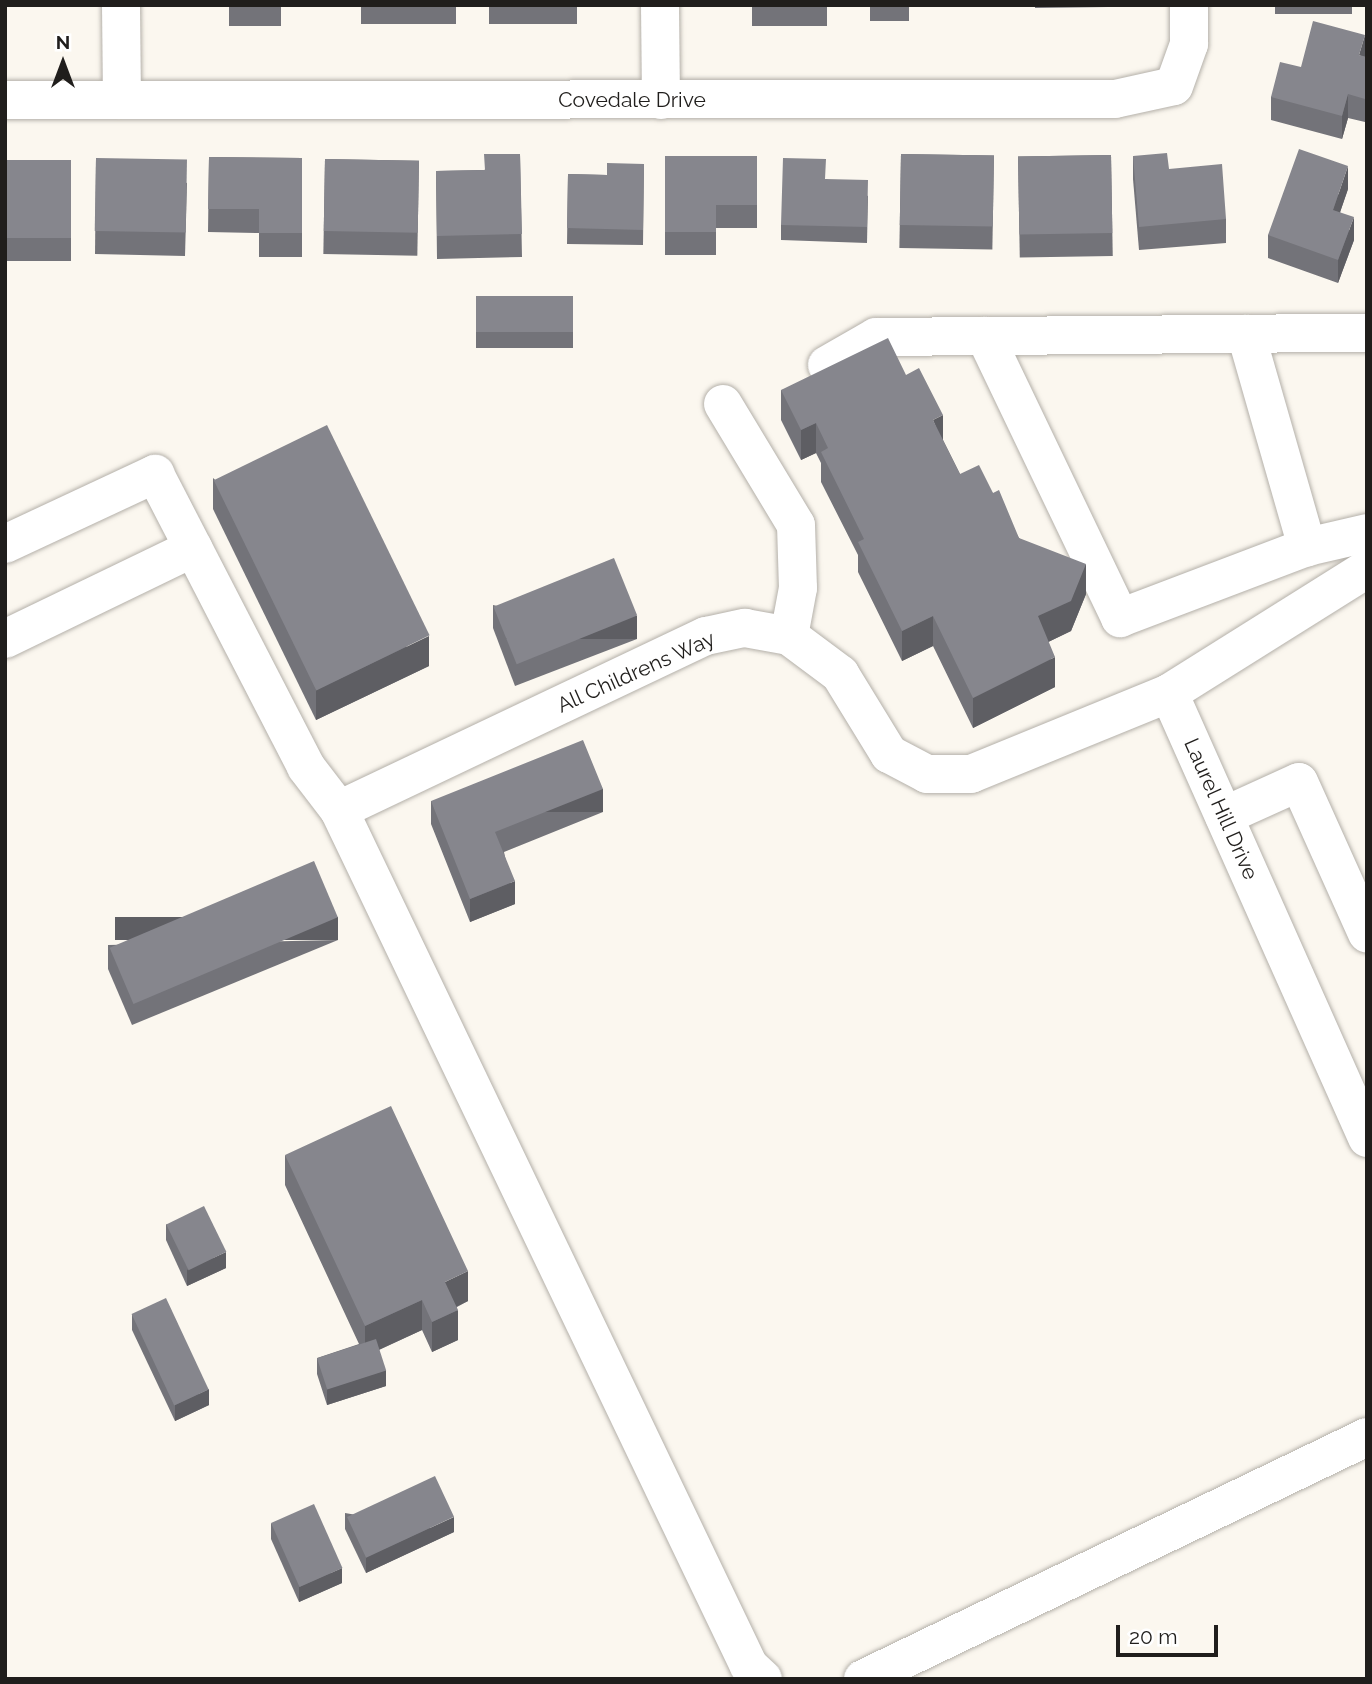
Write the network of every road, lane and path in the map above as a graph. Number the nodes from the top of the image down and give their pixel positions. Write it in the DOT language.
graph roads {
  1 [pos="121,5"];
  2 [pos="660,5"];
  3 [pos="1189,5"];
  4 [pos="5,100"];
  5 [pos="122,100"];
  6 [pos="661,100"];
  7 [pos="1367,333"];
  8 [pos="1246,334"];
  9 [pos="985,336"];
  10 [pos="827,365"];
  11 [pos="723,404"];
  12 [pos="1367,533"];
  13 [pos="5,544"];
  14 [pos="1307,547"];
  15 [pos="193,548"];
  16 [pos="1367,569"];
  17 [pos="789,636"];
  18 [pos="5,639"];
  19 [pos="1169,692"];
  20 [pos="339,810"];
  21 [pos="1224,816"];
  22 [pos="1367,933"];
  23 [pos="1367,1138"];
  24 [pos="1367,1437"];
  25 [pos="763,1679"];
  26 [pos="863,1679"];
  1 -- 5 [label="street"];
  2 -- 6 [label="street"];
  3 -- 6 [label="street, Covedale Drive"];
  4 -- 5 [label="street, Covedale Drive"];
  5 -- 6 [label="street, Covedale Drive"];
  7 -- 8 [label="street"];
  8 -- 9 [label="street"];
  8 -- 14 [label="street"];
  9 -- 10 [label="street"];
  9 -- 14 [label="street"];
  11 -- 17 [label="street"];
  12 -- 14 [label="street"];
  13 -- 15 [label="street"];
  15 -- 18 [label="street"];
  15 -- 20 [label="street"];
  16 -- 19 [label="street"];
  17 -- 19 [label="street, All Childrens Way"];
  17 -- 20 [label="street, All Childrens Way"];
  19 -- 21 [label="street, Laurel Hill Drive"];
  20 -- 25 [label="street"];
  21 -- 22 [label="street"];
  21 -- 23 [label="street, Laurel Hill Drive"];
  24 -- 26 [label="street"];
}
